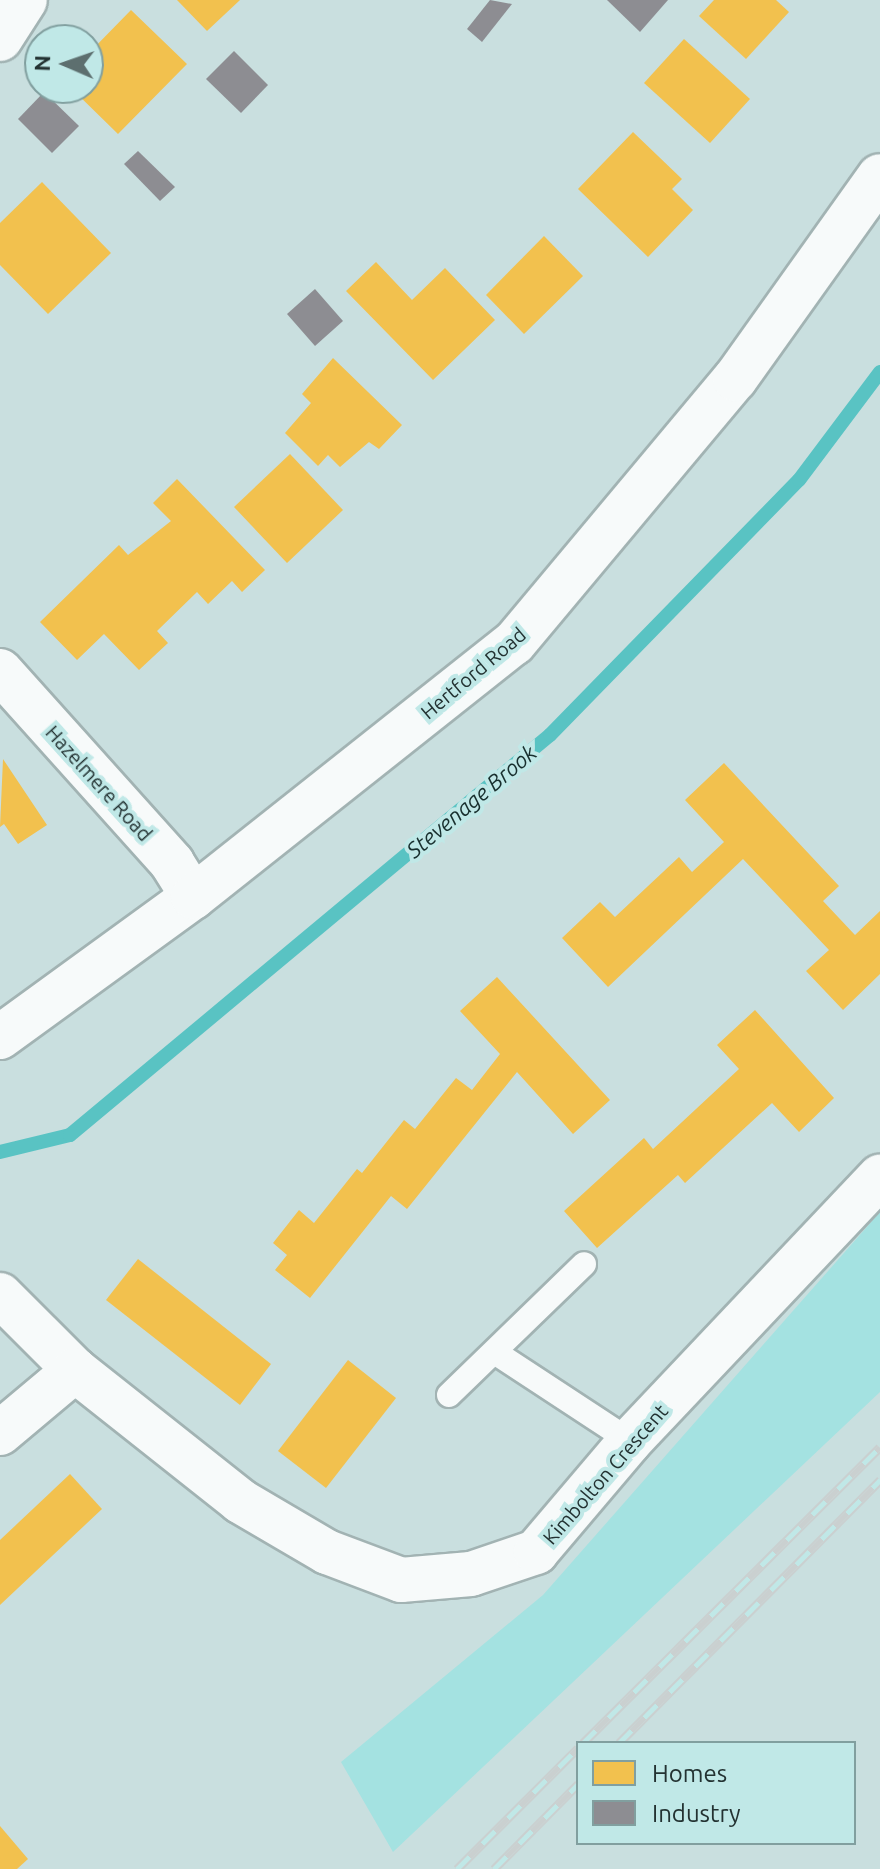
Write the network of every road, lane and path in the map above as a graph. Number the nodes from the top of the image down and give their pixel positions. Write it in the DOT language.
graph roads {
  1 [pos="25,0"];
  2 [pos="0,39"];
  3 [pos="880,176"];
  4 [pos="0,671"];
  5 [pos="193,897"];
  6 [pos="0,1037"];
  7 [pos="880,1177"];
  8 [pos="584,1264"];
  9 [pos="0,1295"];
  10 [pos="496,1353"];
  11 [pos="75,1370"];
  12 [pos="449,1395"];
  13 [pos="0,1433"];
  14 [pos="630,1441"];
  1 -- 2 [label="street"];
  3 -- 5 [label="street, Hertford Road"];
  4 -- 5 [label="street, Hazelmere Road"];
  5 -- 6 [label="street, Hertford Road"];
  7 -- 14 [label="street, Kimbolton Crescent"];
  8 -- 10 [label="lane"];
  9 -- 11 [label="street, Kimbolton Crescent"];
  10 -- 12 [label="lane"];
  10 -- 14 [label="lane"];
  11 -- 13 [label="street"];
  11 -- 14 [label="street, Kimbolton Crescent"];
}
